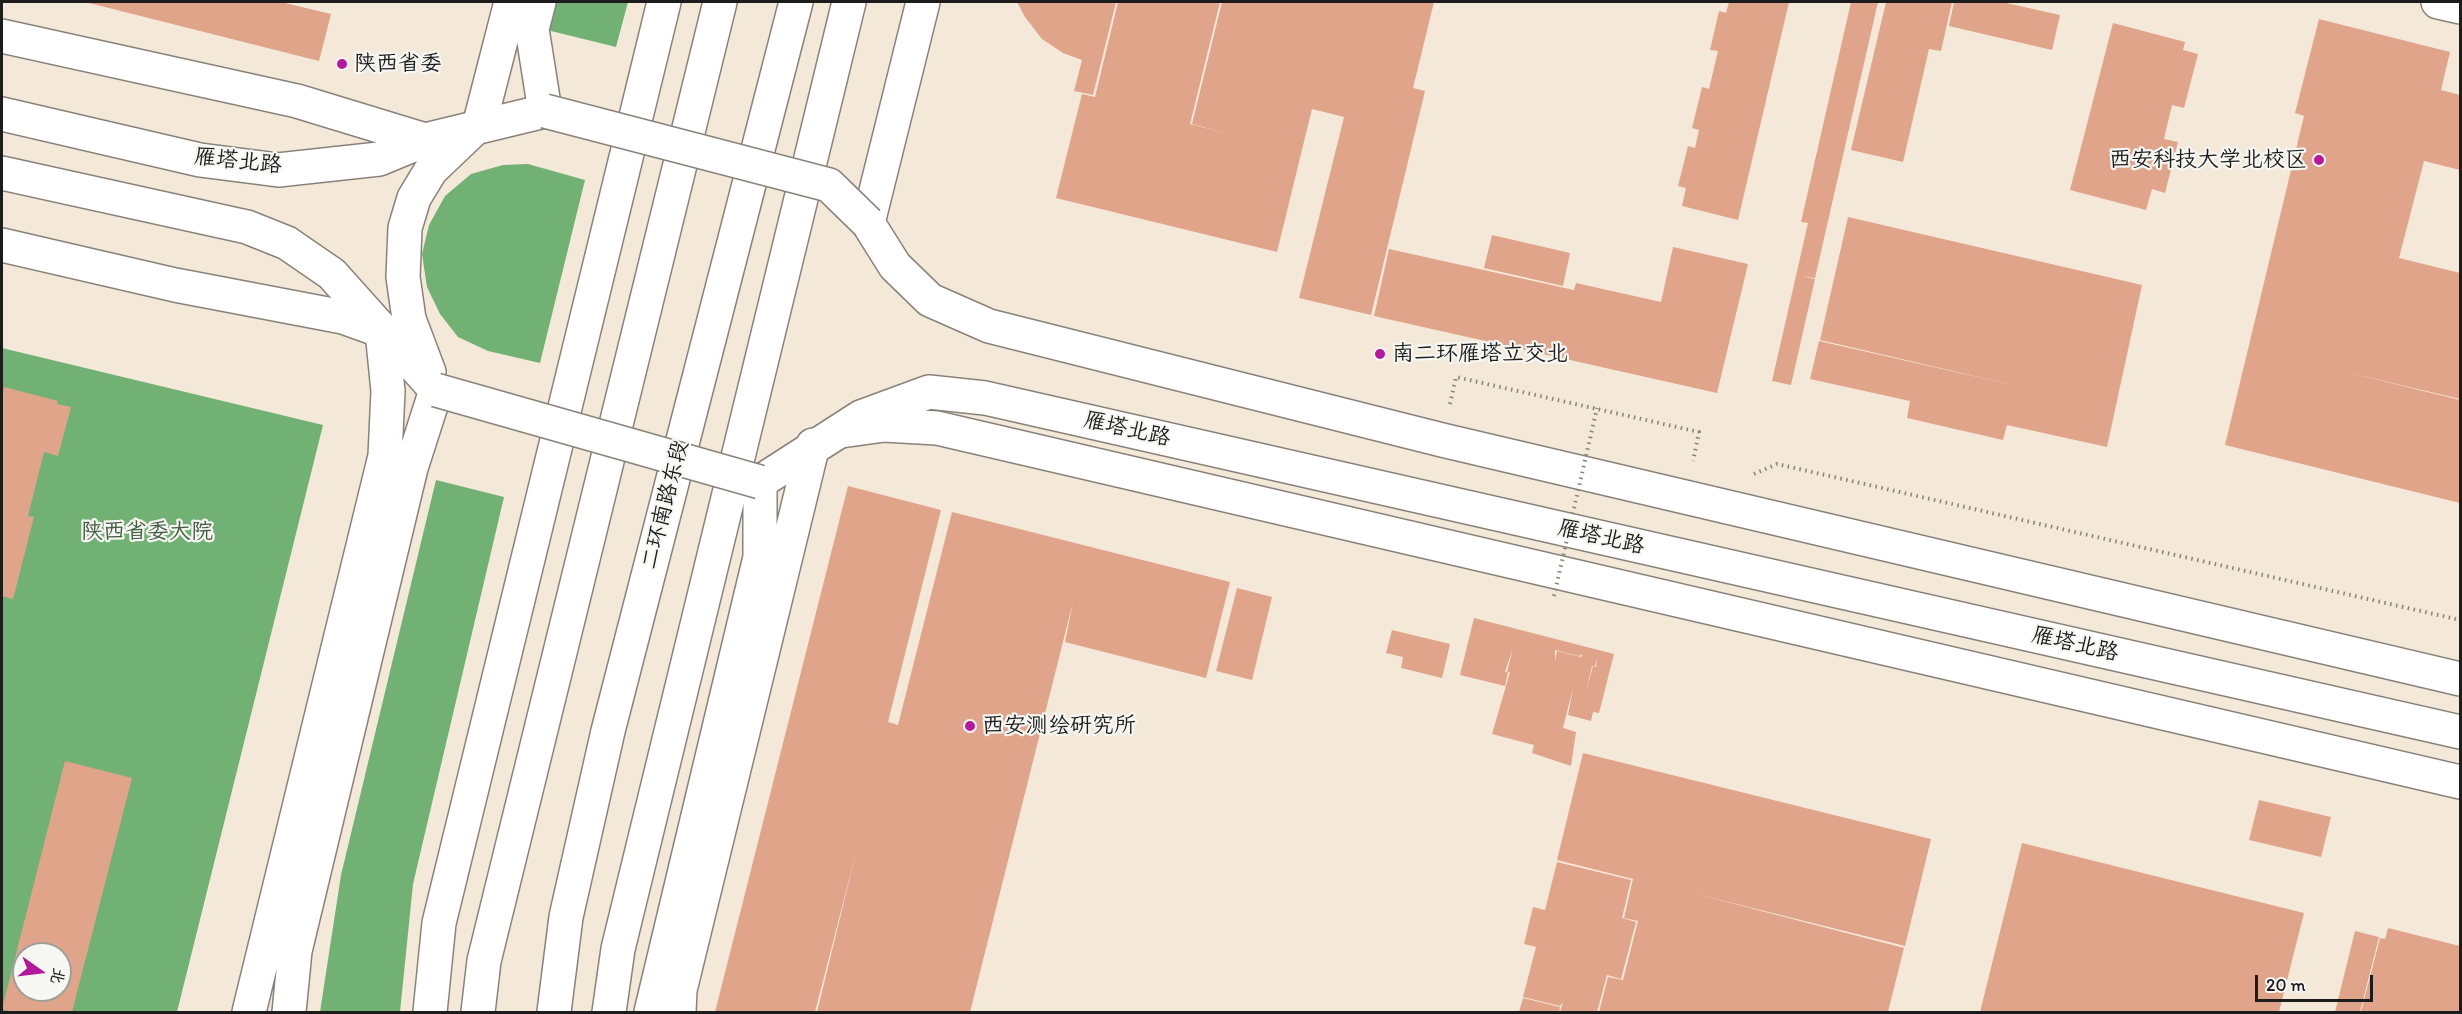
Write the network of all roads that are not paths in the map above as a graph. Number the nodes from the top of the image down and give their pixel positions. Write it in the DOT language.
graph roads {
  1 [pos="511,2"];
  2 [pos="539,2"];
  3 [pos="664,2"];
  4 [pos="720,2"];
  5 [pos="796,2"];
  6 [pos="849,2"];
  7 [pos="923,2"];
  8 [pos="2438,2"];
  9 [pos="2460,7"];
  10 [pos="2,36"];
  11 [pos="545,111"];
  12 [pos="2,114"];
  13 [pos="478,126"];
  14 [pos="425,140"];
  15 [pos="2,173"];
  16 [pos="868,223"];
  17 [pos="2,245"];
  18 [pos="382,331"];
  19 [pos="436,390"];
  20 [pos="825,439"];
  21 [pos="760,482"];
  22 [pos="2460,679"];
  23 [pos="2460,732"];
  24 [pos="2460,782"];
  25 [pos="249,1012"];
  26 [pos="289,1012"];
  27 [pos="430,1012"];
  28 [pos="478,1012"];
  29 [pos="554,1012"];
  30 [pos="609,1012"];
  31 [pos="651,1012"];
  32 [pos="679,1012"];
  1 -- 13 [label="main road"];
  2 -- 11 [label="main road"];
  3 -- 27 [label="main road"];
  4 -- 28 [label="main road"];
  5 -- 29 [label="main road, 二环南路东段"];
  6 -- 30 [label="main road"];
  7 -- 16 [label="main road"];
  8 -- 9 [label="main road"];
  10 -- 14 [label="main road"];
  11 -- 13 [label="main road, 雁塔北路"];
  11 -- 16 [label="main road, bridge"];
  12 -- 14 [label="main road, 雁塔北路"];
  13 -- 14 [label="main road, 雁塔北路"];
  13 -- 19 [label="main road"];
  15 -- 18 [label="main road"];
  16 -- 22 [label="main road"];
  17 -- 18 [label="main road"];
  18 -- 19 [label="main road"];
  18 -- 25 [label="main road"];
  19 -- 21 [label="main road, bridge"];
  19 -- 26 [label="main road"];
  20 -- 21 [label="main road, 雁塔北路"];
  20 -- 23 [label="main road, 雁塔北路"];
  20 -- 24 [label="main road"];
  20 -- 32 [label="main road"];
  21 -- 31 [label="main road"];
}
